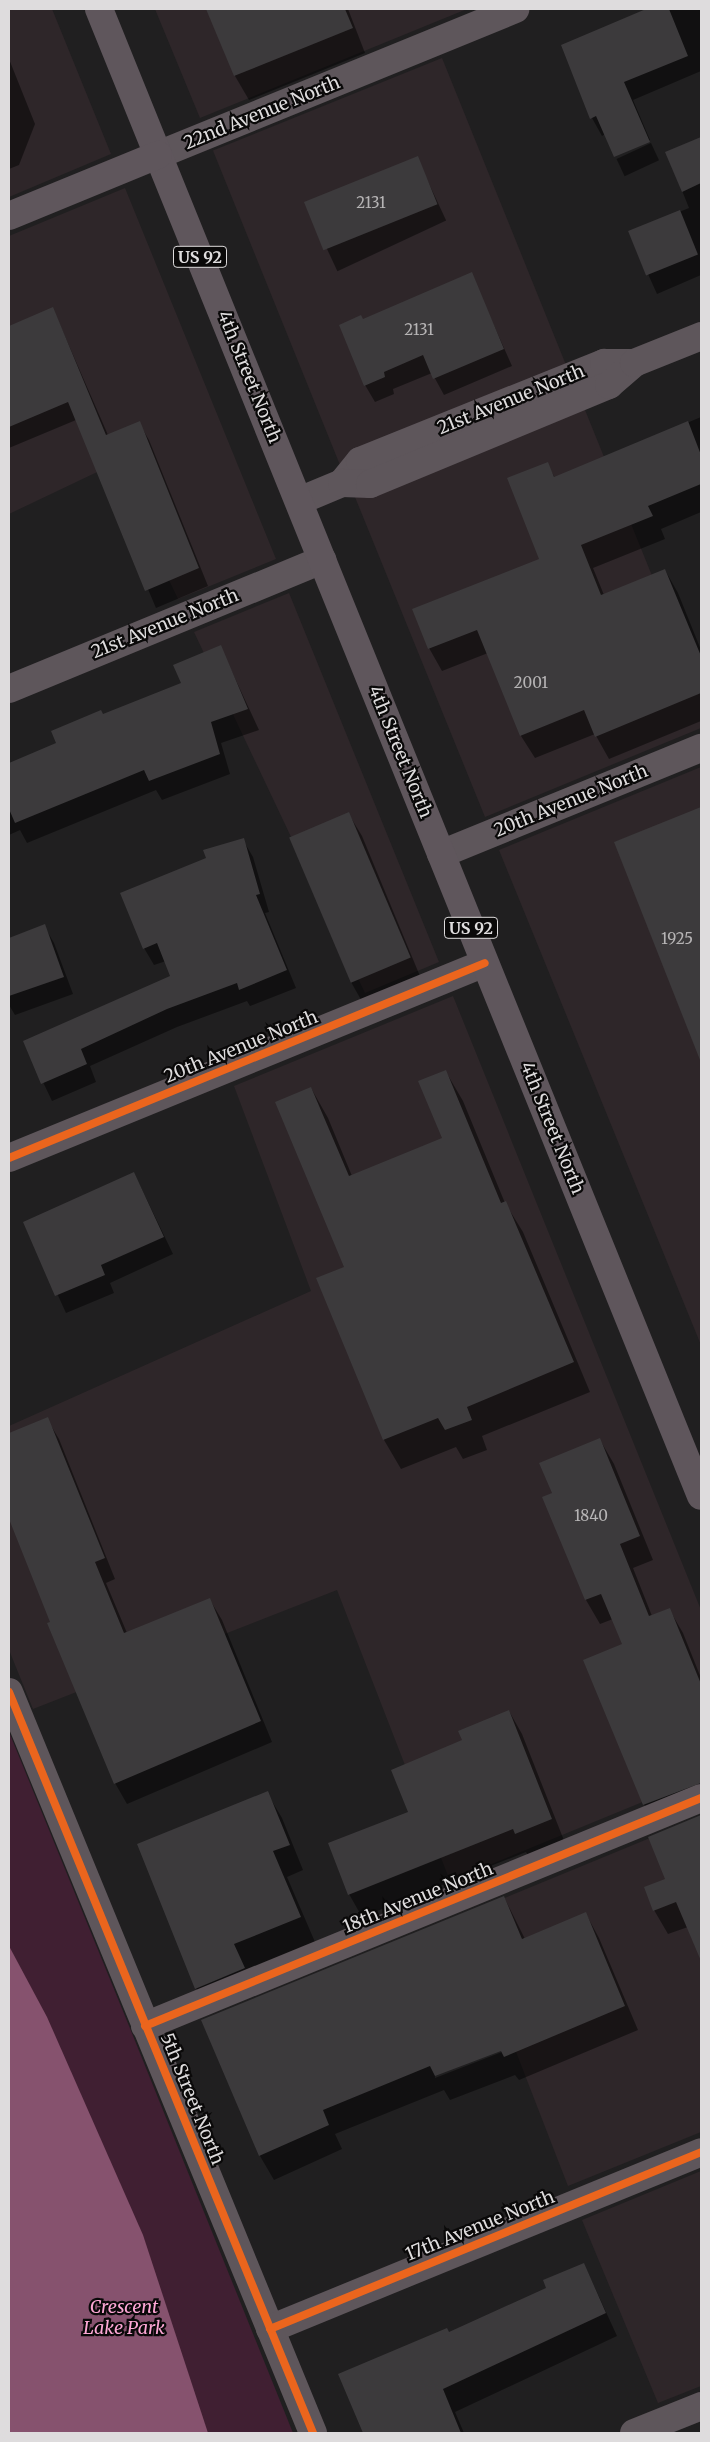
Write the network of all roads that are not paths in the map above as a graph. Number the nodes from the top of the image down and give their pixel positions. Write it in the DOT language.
graph roads {
  1 [pos="99,9"];
  2 [pos="515,9"];
  3 [pos="158,155"];
  4 [pos="9,216"];
  5 [pos="701,336"];
  6 [pos="299,502"];
  7 [pos="322,560"];
  8 [pos="9,689"];
  9 [pos="701,748"];
  10 [pos="441,854"];
  11 [pos="485,963"];
  12 [pos="9,1158"];
  13 [pos="701,1496"];
  14 [pos="9,1692"];
  15 [pos="701,1798"];
  16 [pos="146,2026"];
  17 [pos="701,2152"];
  18 [pos="270,2329"];
  19 [pos="701,2406"];
  20 [pos="313,2433"];
  21 [pos="634,2433"];
  1 -- 3 [label="main road, 4th Street North / US 92"];
  2 -- 3 [label="street, 22nd Avenue North"];
  3 -- 4 [label="main road, 22nd Avenue North"];
  3 -- 6 [label="main road, 4th Street North / US 92"];
  5 -- 6 [label="street, 21st Avenue North"];
  6 -- 7 [label="main road, 4th Street North / US 92"];
  7 -- 8 [label="street, 21st Avenue North"];
  7 -- 10 [label="main road, 4th Street North / US 92"];
  9 -- 10 [label="street, 20th Avenue North"];
  10 -- 11 [label="main road, 4th Street North / US 92"];
  11 -- 12 [label="street, 20th Avenue North"];
  11 -- 13 [label="main road, 4th Street North / US 92"];
  14 -- 16 [label="street, 5th Street North"];
  15 -- 16 [label="street, 18th Avenue North"];
  16 -- 18 [label="street, 5th Street North"];
  17 -- 18 [label="street, 17th Avenue North"];
  18 -- 20 [label="street, 5th Street North"];
  19 -- 21 [label="street"];
}
